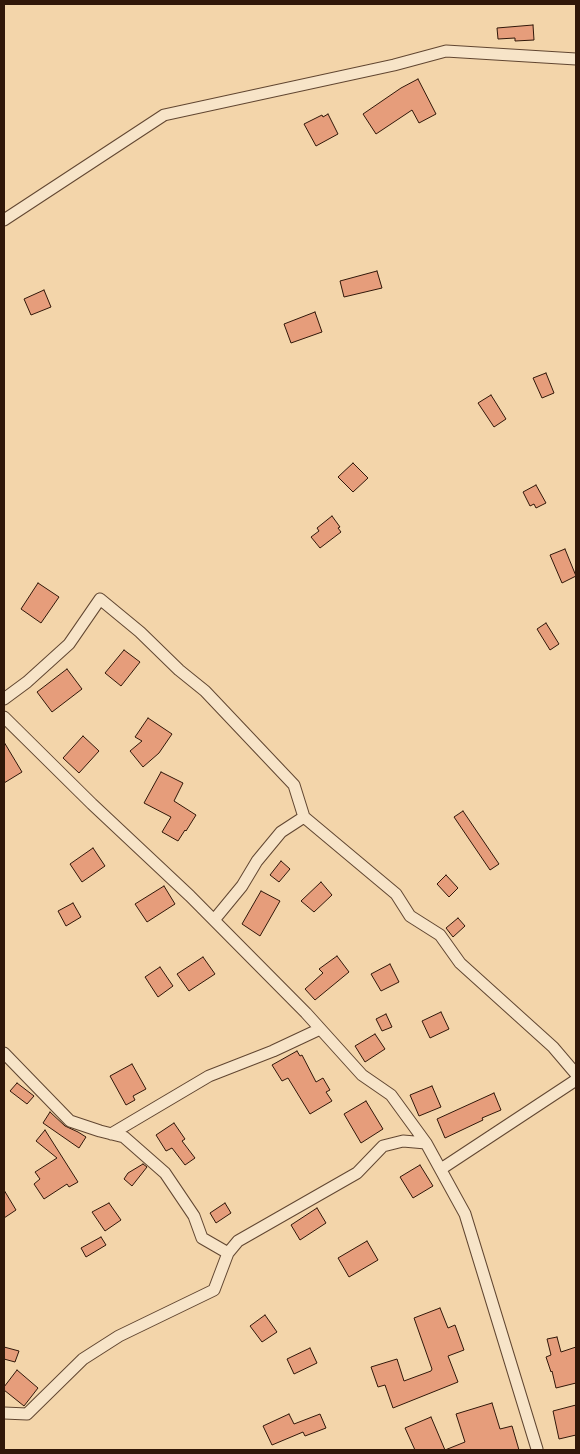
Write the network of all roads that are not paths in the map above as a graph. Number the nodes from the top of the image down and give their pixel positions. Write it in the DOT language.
graph roads {
  1 [pos="576,59"];
  2 [pos="4,220"];
  3 [pos="4,699"];
  4 [pos="4,717"];
  5 [pos="304,817"];
  6 [pos="214,920"];
  7 [pos="320,1029"];
  8 [pos="4,1053"];
  9 [pos="576,1074"];
  10 [pos="576,1080"];
  11 [pos="111,1134"];
  12 [pos="426,1143"];
  13 [pos="441,1169"];
  14 [pos="228,1253"];
  15 [pos="4,1413"];
  16 [pos="537,1449"];
  1 -- 2 [label="street"];
  3 -- 5 [label="street"];
  4 -- 6 [label="street"];
  5 -- 6 [label="street"];
  5 -- 9 [label="street"];
  6 -- 7 [label="street"];
  7 -- 11 [label="street"];
  7 -- 12 [label="street"];
  8 -- 11 [label="street"];
  10 -- 13 [label="street"];
  11 -- 14 [label="street"];
  12 -- 13 [label="street"];
  12 -- 14 [label="street"];
  13 -- 16 [label="street"];
  14 -- 15 [label="street"];
}
